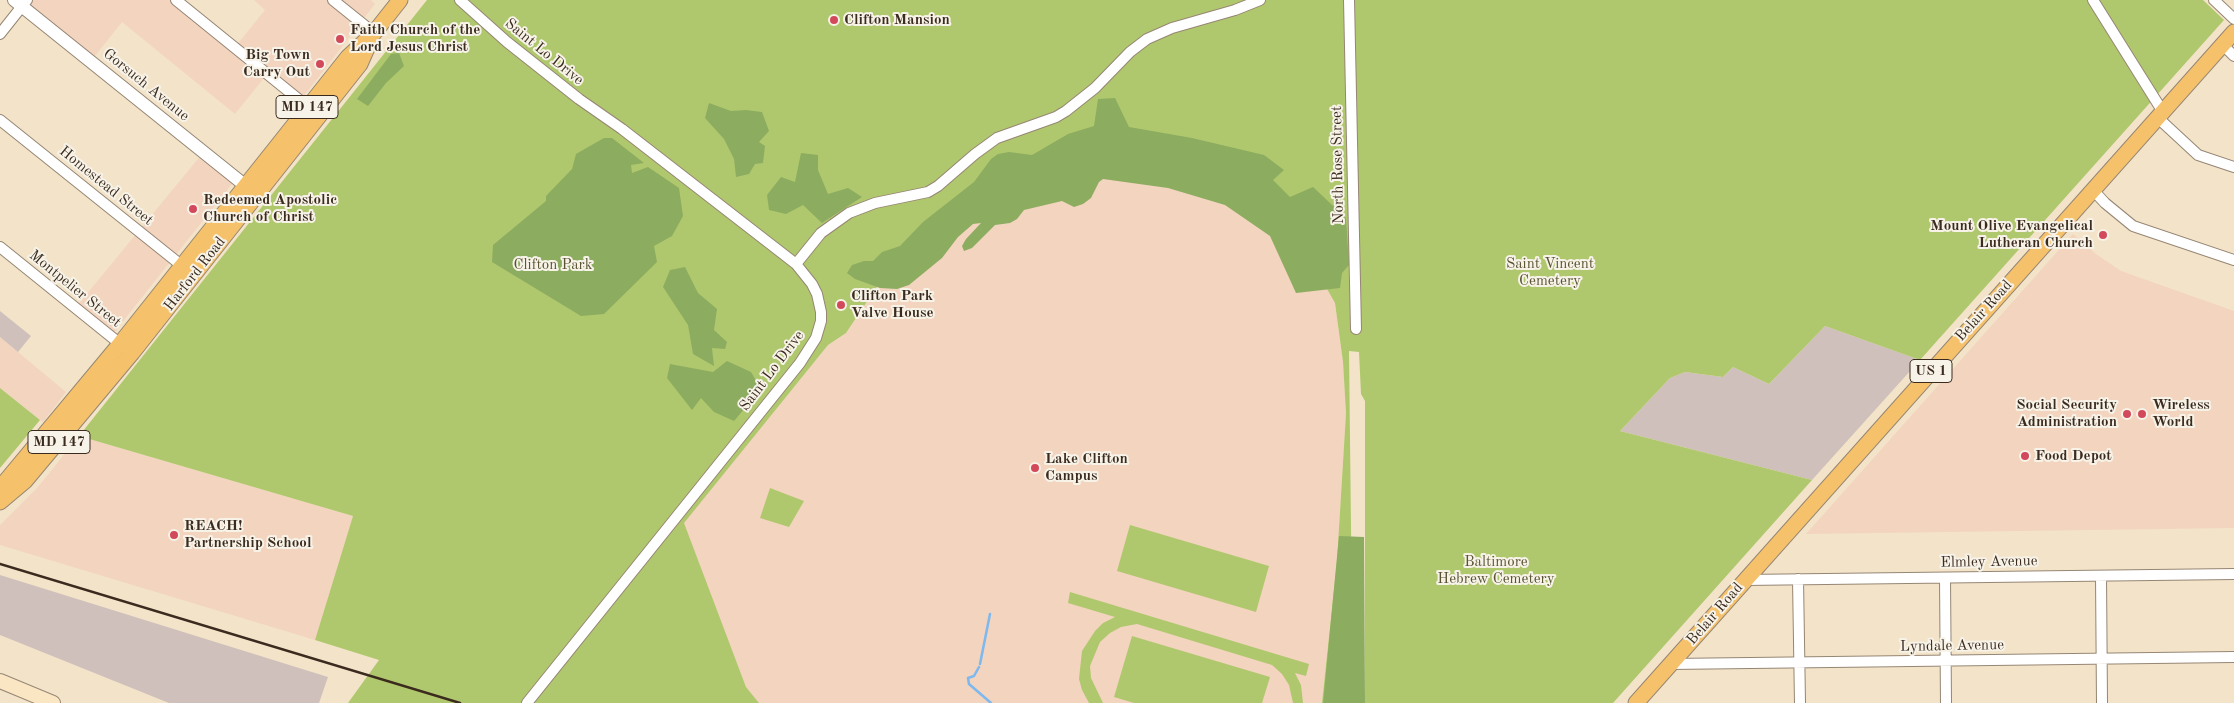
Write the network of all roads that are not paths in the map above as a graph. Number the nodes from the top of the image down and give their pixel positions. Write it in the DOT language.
graph roads {
  1 [pos="176,0"];
  2 [pos="333,0"];
  3 [pos="400,0"];
  4 [pos="460,0"];
  5 [pos="1260,0"];
  6 [pos="1349,0"];
  7 [pos="2093,0"];
  8 [pos="2214,0"];
  9 [pos="21,2"];
  10 [pos="2234,19"];
  11 [pos="2234,32"];
  12 [pos="374,33"];
  13 [pos="0,34"];
  14 [pos="2223,45"];
  15 [pos="2234,56"];
  16 [pos="308,106"];
  17 [pos="2160,115"];
  18 [pos="320,116"];
  19 [pos="0,120"];
  20 [pos="2234,167"];
  21 [pos="246,186"];
  22 [pos="2093,190"];
  23 [pos="258,195"];
  24 [pos="0,247"];
  25 [pos="2234,260"];
  26 [pos="796,264"];
  27 [pos="188,271"];
  28 [pos="1356,329"];
  29 [pos="126,349"];
  30 [pos="0,488"];
  31 [pos="0,502"];
  32 [pos="2234,574"];
  33 [pos="2101,576"];
  34 [pos="1945,578"];
  35 [pos="1798,579"];
  36 [pos="1744,580"];
  37 [pos="2234,658"];
  38 [pos="2102,659"];
  39 [pos="1946,661"];
  40 [pos="1799,662"];
  41 [pos="1670,664"];
  42 [pos="0,681"];
  43 [pos="53,703"];
  44 [pos="527,703"];
  45 [pos="1636,703"];
  46 [pos="1800,703"];
  47 [pos="1946,703"];
  48 [pos="2102,703"];
  1 -- 16 [label="street"];
  2 -- 12 [label="street"];
  3 -- 12 [label="main road, Harford Road / MD 147"];
  4 -- 26 [label="street, Saint Lo Drive"];
  5 -- 26 [label="street"];
  6 -- 28 [label="street, North Rose Street"];
  7 -- 17 [label="street"];
  8 -- 10 [label="street"];
  9 -- 13 [label="street"];
  9 -- 21 [label="street, Gorsuch Avenue"];
  11 -- 14 [label="main road, Belair Road / US 1"];
  12 -- 16 [label="main road, Harford Road / MD 147"];
  12 -- 18 [label="main road, Harford Road / MD 147"];
  14 -- 15 [label="street"];
  14 -- 17 [label="main road, Belair Road / US 1"];
  16 -- 18 [label="street"];
  16 -- 21 [label="main road, Harford Road / MD 147"];
  17 -- 20 [label="street"];
  17 -- 22 [label="main road, Belair Road / US 1"];
  18 -- 23 [label="main road, Harford Road / MD 147"];
  19 -- 27 [label="street, Homestead Street"];
  21 -- 23 [label="street, Gorsuch Avenue"];
  21 -- 27 [label="main road, Harford Road / MD 147"];
  22 -- 25 [label="street"];
  22 -- 36 [label="main road, Belair Road / US 1"];
  23 -- 27 [label="main road, Harford Road / MD 147"];
  24 -- 29 [label="street, Montpelier Street"];
  26 -- 44 [label="street, Saint Lo Drive"];
  27 -- 29 [label="main road, Harford Road / MD 147"];
  29 -- 30 [label="main road, Harford Road / MD 147"];
  29 -- 31 [label="main road, Harford Road / MD 147"];
  32 -- 33 [label="street, Elmley Avenue"];
  33 -- 34 [label="street, Elmley Avenue"];
  33 -- 38 [label="street"];
  34 -- 35 [label="street, Elmley Avenue"];
  34 -- 39 [label="street"];
  35 -- 36 [label="street, Elmley Avenue"];
  35 -- 40 [label="street"];
  36 -- 41 [label="main road, Belair Road / US 1"];
  37 -- 38 [label="street, Lyndale Avenue"];
  38 -- 39 [label="street, Lyndale Avenue"];
  38 -- 48 [label="street"];
  39 -- 40 [label="street, Lyndale Avenue"];
  39 -- 47 [label="street"];
  40 -- 41 [label="street, Lyndale Avenue"];
  40 -- 46 [label="street"];
  41 -- 45 [label="main road, Belair Road / US 1"];
  42 -- 43 [label="main road"];
}
